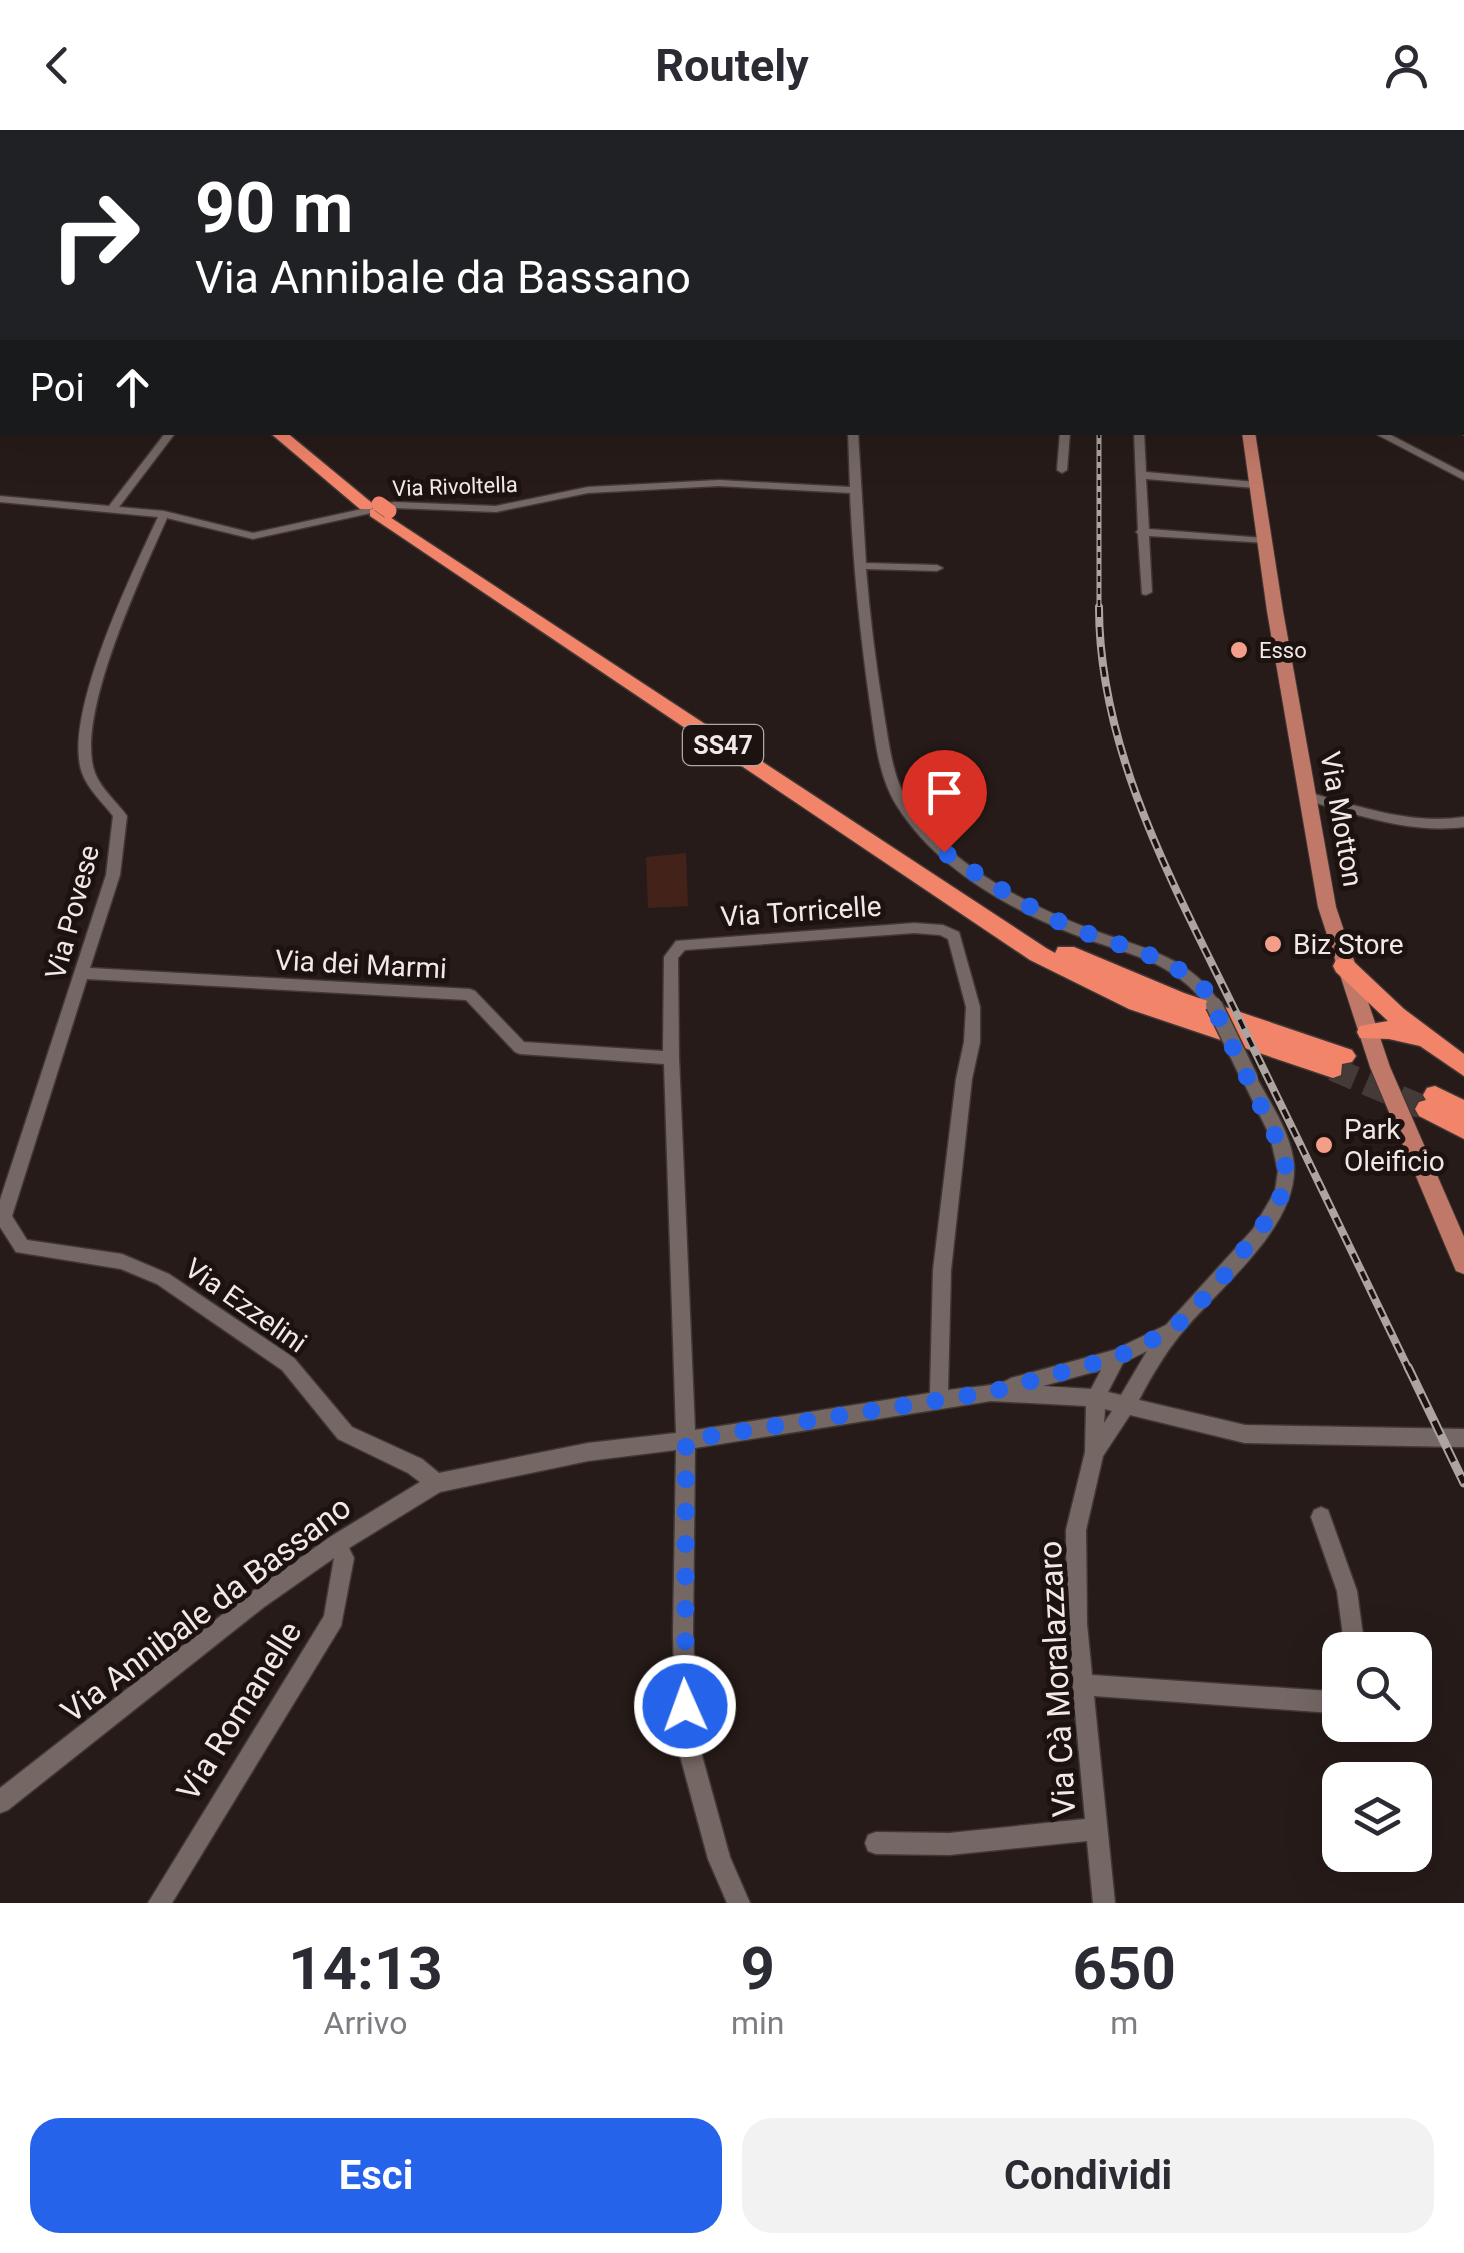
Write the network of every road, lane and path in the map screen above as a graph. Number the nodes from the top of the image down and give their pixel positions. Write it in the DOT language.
graph roads {
  1 [pos="168,435"];
  2 [pos="280,435"];
  3 [pos="294,435"];
  4 [pos="853,435"];
  5 [pos="1065,435"];
  6 [pos="1139,435"];
  7 [pos="1248,435"];
  8 [pos="1382,435"];
  9 [pos="1062,470"];
  10 [pos="1140,475"];
  11 [pos="1464,477"];
  12 [pos="1255,484"];
  13 [pos="855,490"];
  14 [pos="0,499"];
  15 [pos="113,508"];
  16 [pos="378,509"];
  17 [pos="164,514"];
  18 [pos="1141,532"];
  19 [pos="1264,541"];
  20 [pos="859,566"];
  21 [pos="937,568"];
  22 [pos="1146,592"];
  23 [pos="1307,796"];
  24 [pos="1464,822"];
  25 [pos="1344,966"];
  26 [pos="84,974"];
  27 [pos="1368,1032"];
  28 [pos="1434,1046"];
  29 [pos="671,1058"];
  30 [pos="1339,1062"];
  31 [pos="1464,1067"];
  32 [pos="1464,1110"];
  33 [pos="1464,1129"];
  34 [pos="4,1217"];
  35 [pos="1464,1264"];
  36 [pos="1172,1330"];
  37 [pos="1117,1357"];
  38 [pos="991,1392"];
  39 [pos="1096,1398"];
  40 [pos="939,1400"];
  41 [pos="1128,1405"];
  42 [pos="1464,1438"];
  43 [pos="686,1440"];
  44 [pos="1094,1452"];
  45 [pos="436,1483"];
  46 [pos="1321,1517"];
  47 [pos="338,1544"];
  48 [pos="1352,1632"];
  49 [pos="1082,1685"];
  50 [pos="1322,1701"];
  51 [pos="0,1802"];
  52 [pos="1096,1829"];
  53 [pos="876,1843"];
  54 [pos="159,1903"];
  55 [pos="738,1903"];
  56 [pos="1104,1903"];
  1 -- 15 [label="street"];
  2 -- 16 [label="highway, SS47"];
  3 -- 16 [label="highway, SS47"];
  4 -- 13 [label="street"];
  5 -- 9 [label="street"];
  6 -- 10 [label="street"];
  7 -- 12 [label="main road, Via Motton"];
  8 -- 11 [label="street"];
  10 -- 12 [label="street"];
  10 -- 18 [label="street"];
  12 -- 19 [label="main road, Via Motton"];
  13 -- 17 [label="street, Via Rivoltella"];
  13 -- 20 [label="street"];
  14 -- 15 [label="street, Via Rivoltella"];
  15 -- 17 [label="street, Via Rivoltella"];
  16 -- 30 [label="highway, SS47"];
  17 -- 26 [label="street, Via Povese"];
  18 -- 19 [label="street"];
  18 -- 22 [label="street"];
  19 -- 23 [label="main road, Via Motton"];
  20 -- 21 [label="street"];
  20 -- 36 [label="street, bridge"];
  23 -- 24 [label="street"];
  23 -- 25 [label="main road, Via Motton"];
  25 -- 27 [label="main road, Via Motton"];
  25 -- 28 [label="highway"];
  26 -- 29 [label="street, Via dei Marmi"];
  26 -- 34 [label="street, Via Povese"];
  27 -- 28 [label="highway"];
  27 -- 35 [label="main road, Via Motton"];
  28 -- 31 [label="highway"];
  29 -- 40 [label="street, Via Torricelle"];
  29 -- 43 [label="street, Via Torricelle"];
  32 -- 33 [label="highway"];
  34 -- 45 [label="street, Via Ezzelini"];
  36 -- 37 [label="street"];
  36 -- 41 [label="street, Via Cà Moralazzaro"];
  37 -- 38 [label="street"];
  37 -- 39 [label="street"];
  38 -- 39 [label="street, Via Annibale da Bassano"];
  38 -- 40 [label="street, Via Annibale da Bassano"];
  39 -- 41 [label="street, Via Annibale da Bassano"];
  39 -- 44 [label="street, Via Cà Moralazzaro"];
  40 -- 43 [label="street, Via Annibale da Bassano"];
  41 -- 42 [label="street, Via Annibale da Bassano"];
  41 -- 44 [label="street, Via Cà Moralazzaro"];
  43 -- 45 [label="street, Via Annibale da Bassano"];
  43 -- 55 [label="street, Via Torricelle"];
  44 -- 49 [label="street, Via Cà Moralazzaro"];
  45 -- 47 [label="street, Via Annibale da Bassano"];
  46 -- 48 [label="street"];
  47 -- 51 [label="street, Via Annibale da Bassano"];
  47 -- 54 [label="street, Via Romanelle"];
  49 -- 50 [label="street"];
  49 -- 52 [label="street, Via Cà Moralazzaro"];
  52 -- 53 [label="street"];
  52 -- 56 [label="street, Via Cà Moralazzaro"];
}
